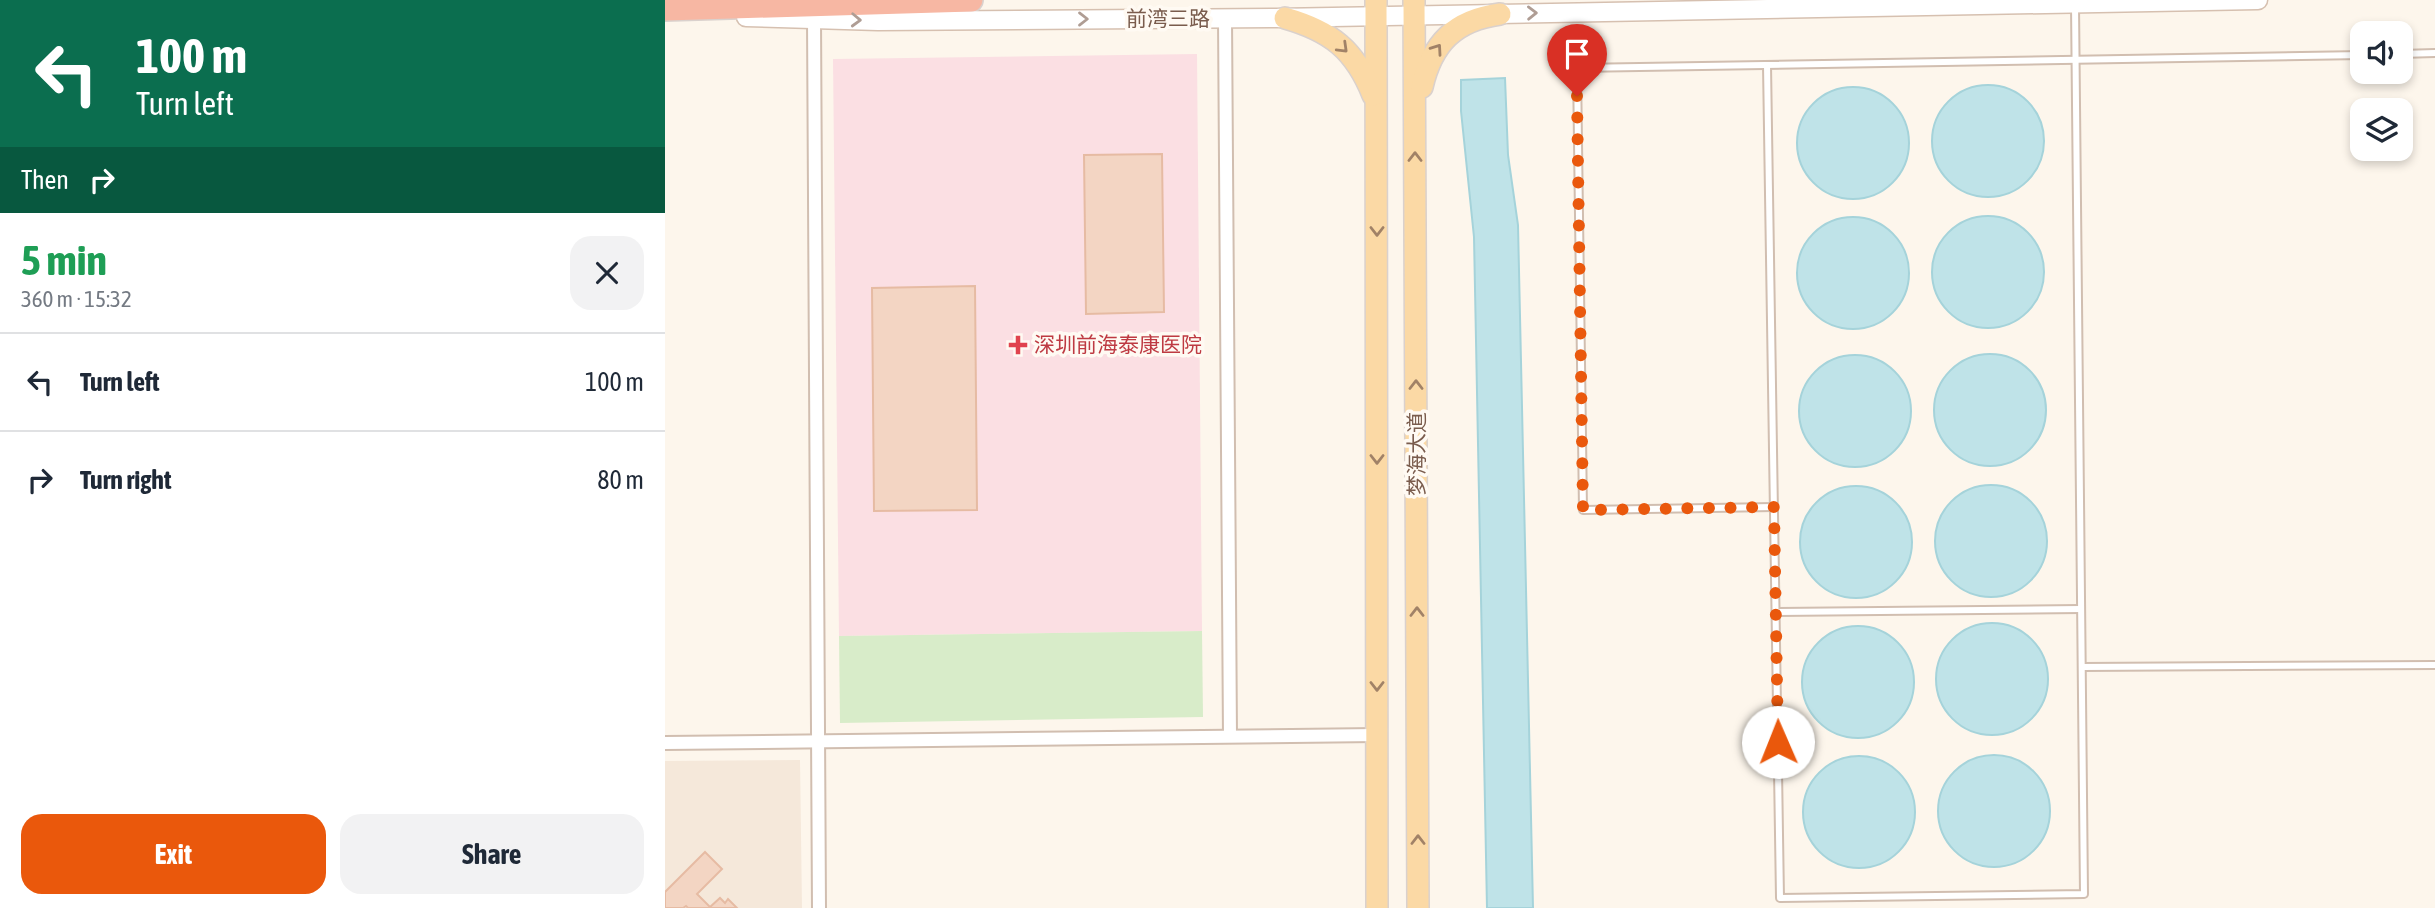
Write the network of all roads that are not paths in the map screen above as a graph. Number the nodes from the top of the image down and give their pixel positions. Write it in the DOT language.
graph roads {
  1 [pos="971,0"];
  2 [pos="2258,0"];
  3 [pos="902,1"];
  4 [pos="2075,2"];
  5 [pos="1376,8"];
  6 [pos="1414,8"];
  7 [pos="665,11"];
  8 [pos="1500,14"];
  9 [pos="1225,18"];
  10 [pos="1285,18"];
  11 [pos="814,19"];
  12 [pos="2435,53"];
  13 [pos="2413,54"];
  14 [pos="2350,55"];
  15 [pos="2075,60"];
  16 [pos="1767,65"];
  17 [pos="1377,106"];
  18 [pos="1415,113"];
  19 [pos="1774,507"];
  20 [pos="2081,609"];
  21 [pos="1776,612"];
  22 [pos="2435,665"];
  23 [pos="2082,667"];
  24 [pos="1377,734"];
  25 [pos="1230,736"];
  26 [pos="818,741"];
  27 [pos="665,743"];
  28 [pos="819,908"];
  29 [pos="1377,908"];
  30 [pos="1418,908"];
  1 -- 3 [label="highway"];
  2 -- 4 [label="street, 前湾三路"];
  3 -- 7 [label="highway"];
  8 -- 4 [label="street, 前湾三路, one-way"];
  4 -- 15 [label="lane"];
  5 -- 6 [label="street, 前湾三路"];
  5 -- 10 [label="street, 前湾三路"];
  5 -- 17 [label="main road, 梦海大道"];
  6 -- 8 [label="street, 前湾三路"];
  6 -- 18 [label="main road, 梦海大道"];
  7 -- 11 [label="street, 前湾三路"];
  18 -- 8 [label="main road, one-way"];
  9 -- 10 [label="street, 前湾三路"];
  11 -- 9 [label="street, 前湾三路, one-way"];
  9 -- 25 [label="street"];
  10 -- 17 [label="main road, one-way"];
  11 -- 26 [label="street"];
  12 -- 13 [label="lane"];
  14 -- 15 [label="lane"];
  15 -- 16 [label="lane"];
  15 -- 20 [label="lane"];
  16 -- 19 [label="lane"];
  16 -- 19 [label="lane"];
  17 -- 24 [label="main road, 梦海大道, one-way"];
  30 -- 18 [label="main road, 梦海大道, one-way"];
  19 -- 21 [label="lane"];
  20 -- 21 [label="lane"];
  20 -- 23 [label="lane"];
  21 -- 23 [label="lane"];
  22 -- 23 [label="lane"];
  24 -- 25 [label="street"];
  24 -- 29 [label="main road, 梦海大道"];
  25 -- 26 [label="street"];
  26 -- 27 [label="street"];
  26 -- 28 [label="street"];
}
